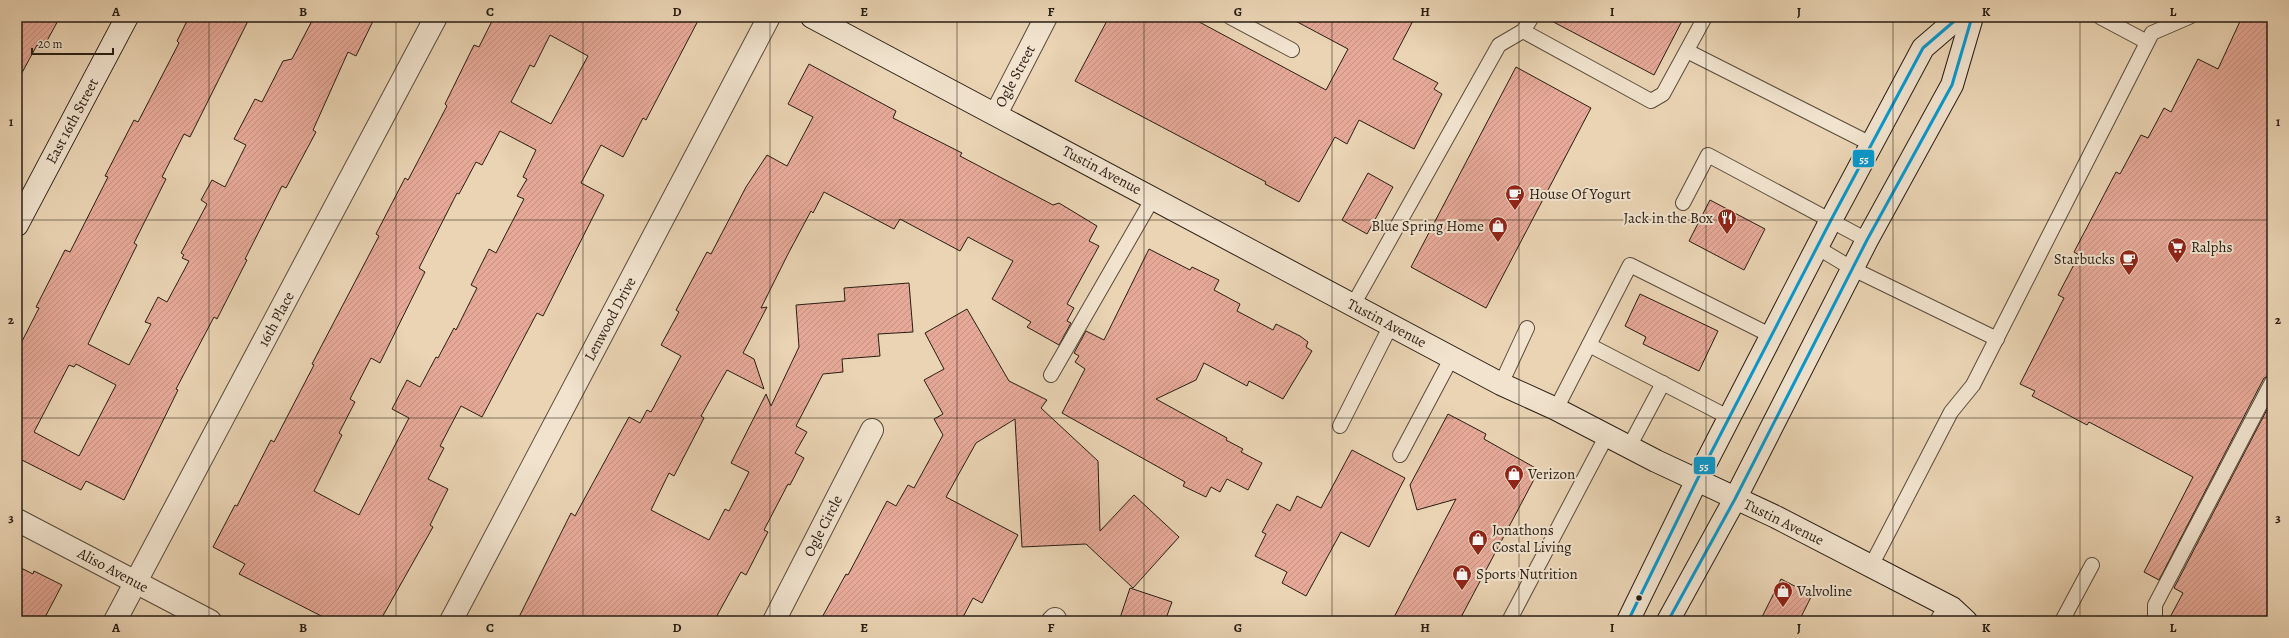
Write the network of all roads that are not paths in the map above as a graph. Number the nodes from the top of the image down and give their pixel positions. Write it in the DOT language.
graph roads {
  1 [pos="127,17"];
  2 [pos="436,17"];
  3 [pos="769,17"];
  4 [pos="812,17"];
  5 [pos="1046,17"];
  6 [pos="1230,17"];
  7 [pos="1532,17"];
  8 [pos="1705,17"];
  9 [pos="1959,17"];
  10 [pos="1972,17"];
  11 [pos="2100,17"];
  12 [pos="2189,17"];
  13 [pos="1523,31"];
  14 [pos="2147,42"];
  15 [pos="1292,50"];
  16 [pos="1687,51"];
  17 [pos="996,114"];
  18 [pos="1872,144"];
  19 [pos="1153,198"];
  20 [pos="1683,202"];
  21 [pos="1831,220"];
  22 [pos="17,225"];
  23 [pos="1867,240"];
  24 [pos="1818,248"];
  25 [pos="1853,269"];
  26 [pos="1353,305"];
  27 [pos="1391,325"];
  28 [pos="1527,328"];
  29 [pos="1772,336"];
  30 [pos="1997,339"];
  31 [pos="1589,345"];
  32 [pos="1452,357"];
  33 [pos="1051,375"];
  34 [pos="2272,382"];
  35 [pos="1663,383"];
  36 [pos="1501,384"];
  37 [pos="1556,409"];
  38 [pos="1730,418"];
  39 [pos="1340,426"];
  40 [pos="872,430"];
  41 [pos="1607,435"];
  42 [pos="1629,447"];
  43 [pos="1400,455"];
  44 [pos="1697,480"];
  45 [pos="1735,499"];
  46 [pos="17,520"];
  47 [pos="2092,565"];
  48 [pos="1871,566"];
  49 [pos="136,582"];
  50 [pos="1941,613"];
  51 [pos="115,621"];
  52 [pos="210,621"];
  53 [pos="451,621"];
  54 [pos="774,621"];
  55 [pos="1509,621"];
  56 [pos="1628,621"];
  57 [pos="1668,621"];
  58 [pos="1966,621"];
  59 [pos="2062,621"];
  60 [pos="2155,621"];
  1 -- 22 [label="street, East 16th Street"];
  2 -- 49 [label="street, 16th Place"];
  3 -- 53 [label="street, Lenwood Drive"];
  4 -- 17 [label="street, Tustin Avenue"];
  5 -- 17 [label="street, Ogle Street"];
  6 -- 15 [label="lane"];
  7 -- 13 [label="lane"];
  8 -- 16 [label="lane"];
  9 -- 18 [label="street"];
  10 -- 23 [label="street"];
  11 -- 14 [label="lane"];
  12 -- 14 [label="lane"];
  13 -- 16 [label="lane"];
  13 -- 26 [label="lane"];
  14 -- 30 [label="lane"];
  16 -- 18 [label="lane"];
  17 -- 19 [label="street, Tustin Avenue"];
  18 -- 21 [label="street"];
  19 -- 26 [label="street, Tustin Avenue"];
  19 -- 33 [label="lane"];
  20 -- 21 [label="lane"];
  21 -- 23 [label="lane"];
  21 -- 24 [label="street"];
  23 -- 25 [label="street"];
  24 -- 25 [label="lane"];
  24 -- 29 [label="street"];
  25 -- 30 [label="lane"];
  25 -- 45 [label="street"];
  26 -- 27 [label="street, Tustin Avenue"];
  27 -- 32 [label="street, Tustin Avenue"];
  27 -- 39 [label="lane"];
  28 -- 36 [label="lane"];
  29 -- 31 [label="lane"];
  29 -- 38 [label="street"];
  30 -- 48 [label="lane"];
  31 -- 35 [label="lane"];
  31 -- 37 [label="lane"];
  32 -- 36 [label="street, Tustin Avenue"];
  32 -- 43 [label="lane"];
  34 -- 60 [label="lane"];
  35 -- 38 [label="lane"];
  35 -- 42 [label="lane"];
  36 -- 37 [label="street, Tustin Avenue"];
  37 -- 41 [label="street, Tustin Avenue"];
  38 -- 44 [label="street"];
  40 -- 54 [label="street, Ogle Circle"];
  41 -- 42 [label="street, Tustin Avenue"];
  41 -- 55 [label="lane"];
  42 -- 44 [label="street, Tustin Avenue"];
  44 -- 45 [label="street, Tustin Avenue"];
  44 -- 56 [label="street"];
  45 -- 48 [label="street, Tustin Avenue"];
  45 -- 57 [label="street"];
  46 -- 49 [label="street, Aliso Avenue"];
  47 -- 59 [label="lane"];
  48 -- 50 [label="street, Tustin Avenue"];
  49 -- 51 [label="street, 16th Place"];
  49 -- 52 [label="street, Aliso Avenue"];
  50 -- 58 [label="street, Tustin Avenue"];
}
